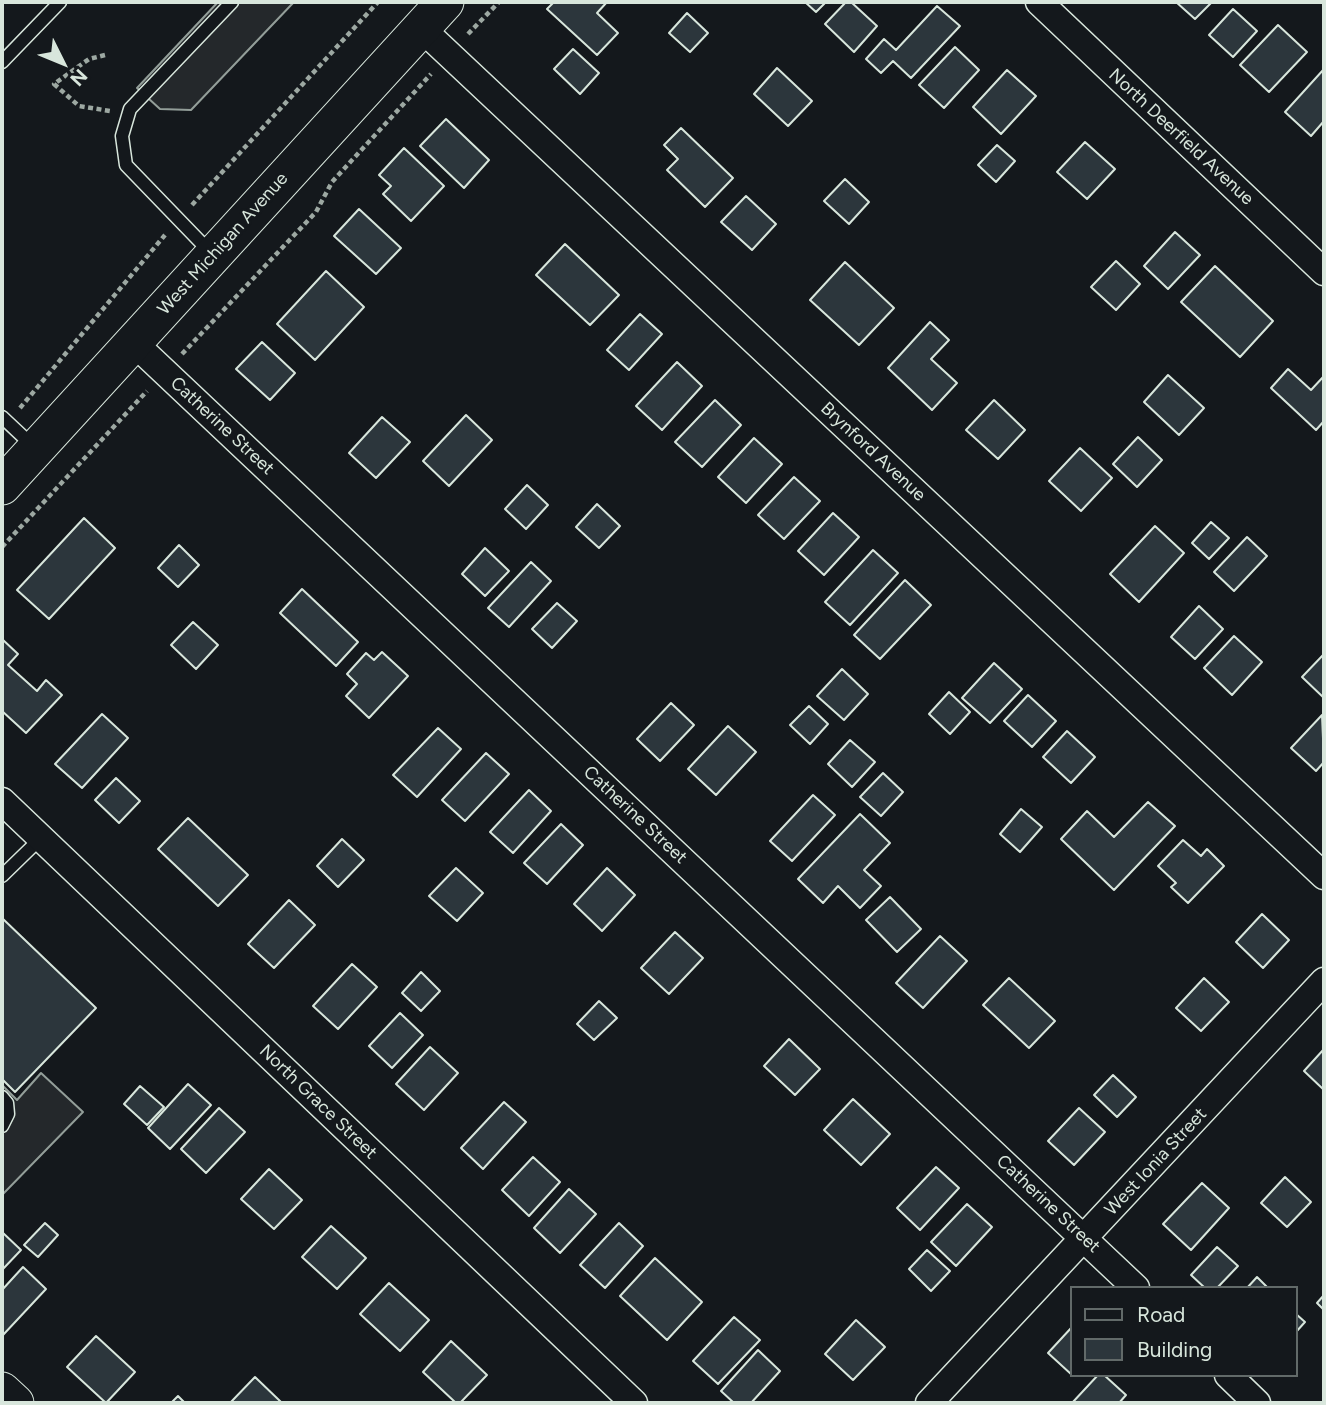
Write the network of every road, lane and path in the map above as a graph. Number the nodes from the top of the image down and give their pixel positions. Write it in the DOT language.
graph roads {
  1 [pos="60,2"];
  2 [pos="232,2"];
  3 [pos="499,2"];
  4 [pos="1038,2"];
  5 [pos="433,15"];
  6 [pos="450,54"];
  7 [pos="105,55"];
  8 [pos="2,62"];
  9 [pos="110,111"];
  10 [pos="212,255"];
  11 [pos="1324,272"];
  12 [pos="134,343"];
  13 [pos="165,372"];
  14 [pos="2,417"];
  15 [pos="37,449"];
  16 [pos="2,486"];
  17 [pos="2,547"];
  18 [pos="2,801"];
  19 [pos="41,838"];
  20 [pos="2,876"];
  21 [pos="1324,876"];
  22 [pos="1324,981"];
  23 [pos="2,1097"];
  24 [pos="2,1126"];
  25 [pos="1084,1238"];
  26 [pos="1134,1286"];
  27 [pos="1230,1377"];
  28 [pos="2,1391"];
  29 [pos="15,1403"];
  30 [pos="634,1403"];
  31 [pos="929,1403"];
  32 [pos="1257,1403"];
  1 -- 8 [label="lane"];
  2 -- 10 [label="lane"];
  3 -- 6 [label="path"];
  4 -- 11 [label="street, North Deerfield Avenue"];
  5 -- 6 [label="street, Brynford Avenue"];
  5 -- 10 [label="street, West Michigan Avenue"];
  6 -- 13 [label="path"];
  6 -- 21 [label="street, Brynford Avenue"];
  7 -- 9 [label="path"];
  10 -- 12 [label="street, West Michigan Avenue"];
  12 -- 13 [label="street, Catherine Street"];
  12 -- 15 [label="street, West Michigan Avenue"];
  13 -- 17 [label="path"];
  13 -- 25 [label="street, Catherine Street"];
  14 -- 15 [label="lane"];
  15 -- 16 [label="street, West Michigan Avenue"];
  18 -- 19 [label="street, North Grace Street"];
  19 -- 20 [label="lane"];
  19 -- 30 [label="street, North Grace Street"];
  22 -- 25 [label="street, West Ionia Street"];
  23 -- 24 [label="lane"];
  25 -- 26 [label="street, Catherine Street"];
  25 -- 31 [label="street, West Ionia Street"];
  27 -- 32 [label="street"];
  28 -- 29 [label="street"];
}
